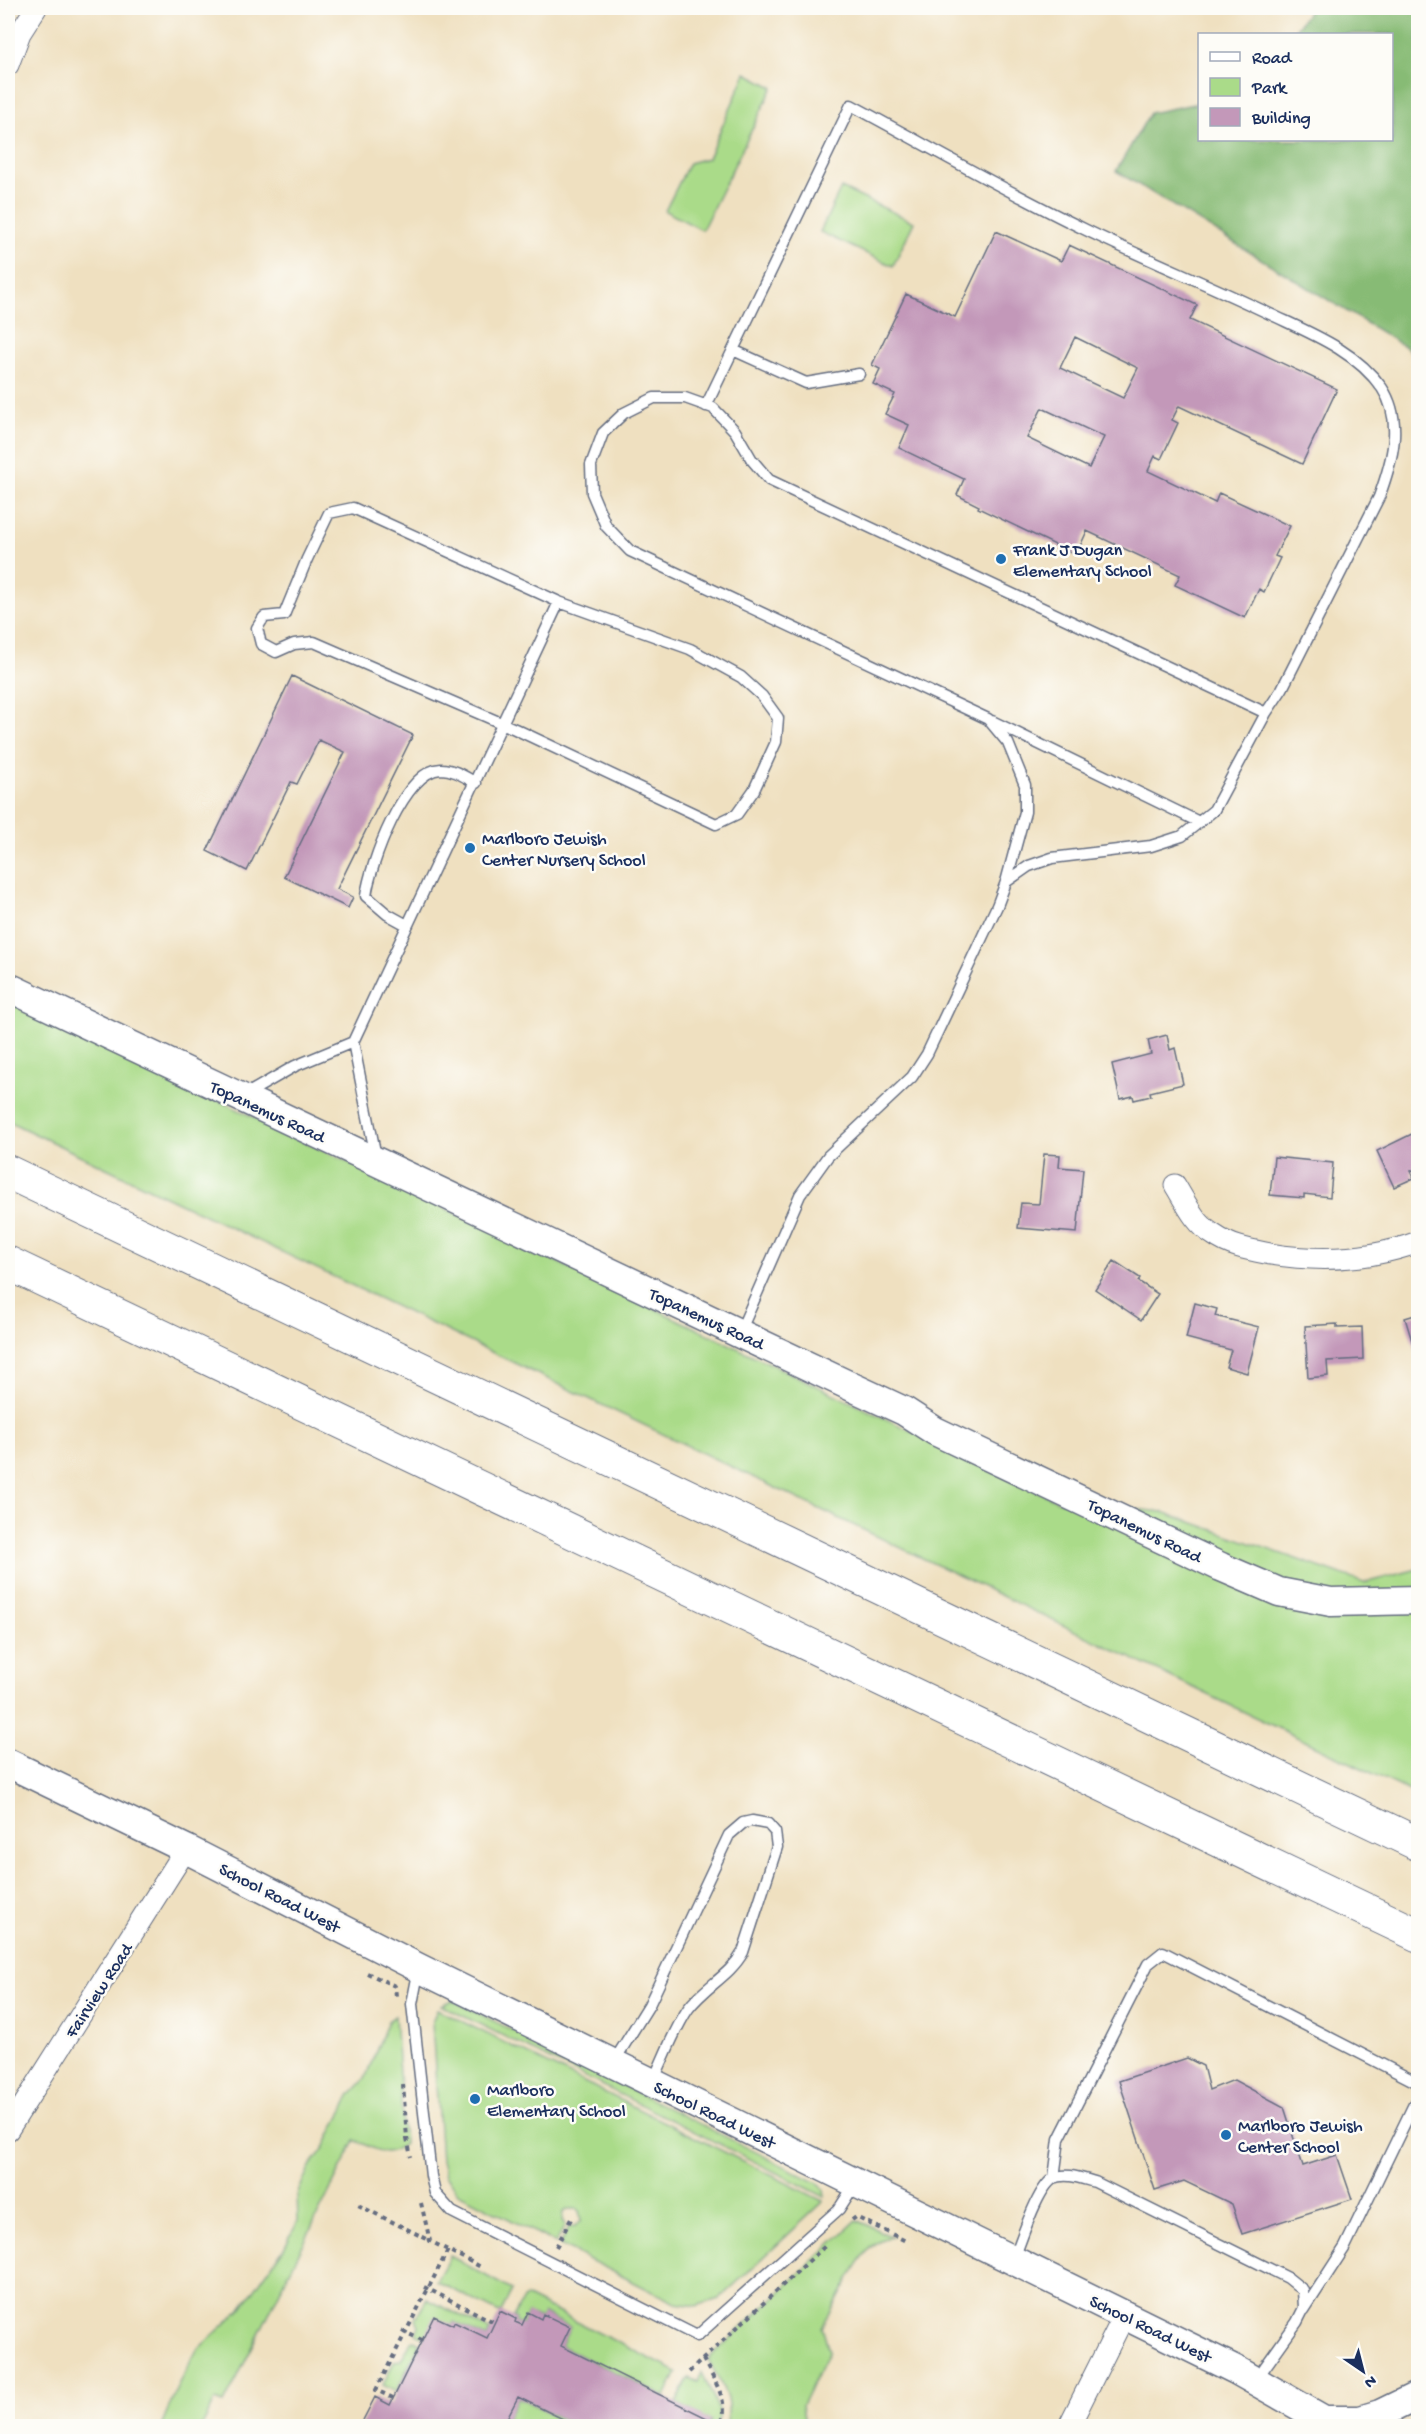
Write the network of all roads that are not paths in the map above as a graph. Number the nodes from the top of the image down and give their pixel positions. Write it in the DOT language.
graph roads {
  1 [pos="36,8"];
  2 [pos="8,65"];
  3 [pos="733,350"];
  4 [pos="859,374"];
  5 [pos="706,406"];
  6 [pos="559,603"];
  7 [pos="1266,713"];
  8 [pos="988,719"];
  9 [pos="503,724"];
  10 [pos="476,783"];
  11 [pos="1199,822"];
  12 [pos="1006,882"];
  13 [pos="407,925"];
  14 [pos="8,987"];
  15 [pos="353,1042"];
  16 [pos="240,1097"];
  17 [pos="378,1163"];
  18 [pos="8,1172"];
  19 [pos="1175,1185"];
  20 [pos="1419,1242"];
  21 [pos="8,1263"];
  22 [pos="739,1333"];
  23 [pos="1419,1600"];
  24 [pos="8,1763"];
  25 [pos="1419,1844"];
  26 [pos="186,1849"];
  27 [pos="1419,1935"];
  28 [pos="419,1968"];
  29 [pos="613,2063"];
  30 [pos="652,2082"];
  31 [pos="1419,2083"];
  32 [pos="1419,2096"];
  33 [pos="8,2130"];
  34 [pos="1054,2178"];
  35 [pos="855,2183"];
  36 [pos="1014,2260"];
  37 [pos="1125,2314"];
  38 [pos="1300,2315"];
  39 [pos="1255,2381"];
  40 [pos="1418,2394"];
  41 [pos="1327,2423"];
  42 [pos="1069,2427"];
  43 [pos="1406,2427"];
  1 -- 2 [label="street"];
  3 -- 4 [label="lane"];
  3 -- 5 [label="lane"];
  3 -- 7 [label="lane"];
  5 -- 7 [label="lane"];
  5 -- 8 [label="lane"];
  6 -- 9 [label="lane"];
  6 -- 9 [label="lane"];
  6 -- 9 [label="lane"];
  7 -- 11 [label="lane"];
  8 -- 11 [label="lane"];
  8 -- 12 [label="lane"];
  9 -- 10 [label="lane"];
  10 -- 13 [label="lane"];
  10 -- 13 [label="lane"];
  11 -- 12 [label="lane"];
  12 -- 22 [label="lane"];
  13 -- 15 [label="lane"];
  14 -- 16 [label="street, Topanemus Road"];
  15 -- 16 [label="lane"];
  15 -- 17 [label="lane"];
  16 -- 17 [label="street, Topanemus Road"];
  17 -- 22 [label="street, Topanemus Road"];
  18 -- 25 [label="highway"];
  19 -- 20 [label="street"];
  21 -- 27 [label="highway"];
  22 -- 23 [label="street, Topanemus Road"];
  24 -- 26 [label="street, School Road West"];
  26 -- 28 [label="street, School Road West"];
  26 -- 33 [label="street, Fairview Road"];
  28 -- 29 [label="street, School Road West"];
  28 -- 35 [label="lane"];
  29 -- 30 [label="street, School Road West"];
  29 -- 30 [label="lane"];
  30 -- 35 [label="street, School Road West"];
  31 -- 34 [label="lane"];
  32 -- 38 [label="lane"];
  34 -- 36 [label="lane"];
  34 -- 38 [label="lane"];
  35 -- 36 [label="street, School Road West"];
  36 -- 37 [label="street, School Road West"];
  37 -- 39 [label="street, School Road West"];
  37 -- 42 [label="street"];
  38 -- 39 [label="lane"];
  39 -- 41 [label="street, School Road West"];
  40 -- 41 [label="street, School Road West"];
  40 -- 43 [label="street"];
}
